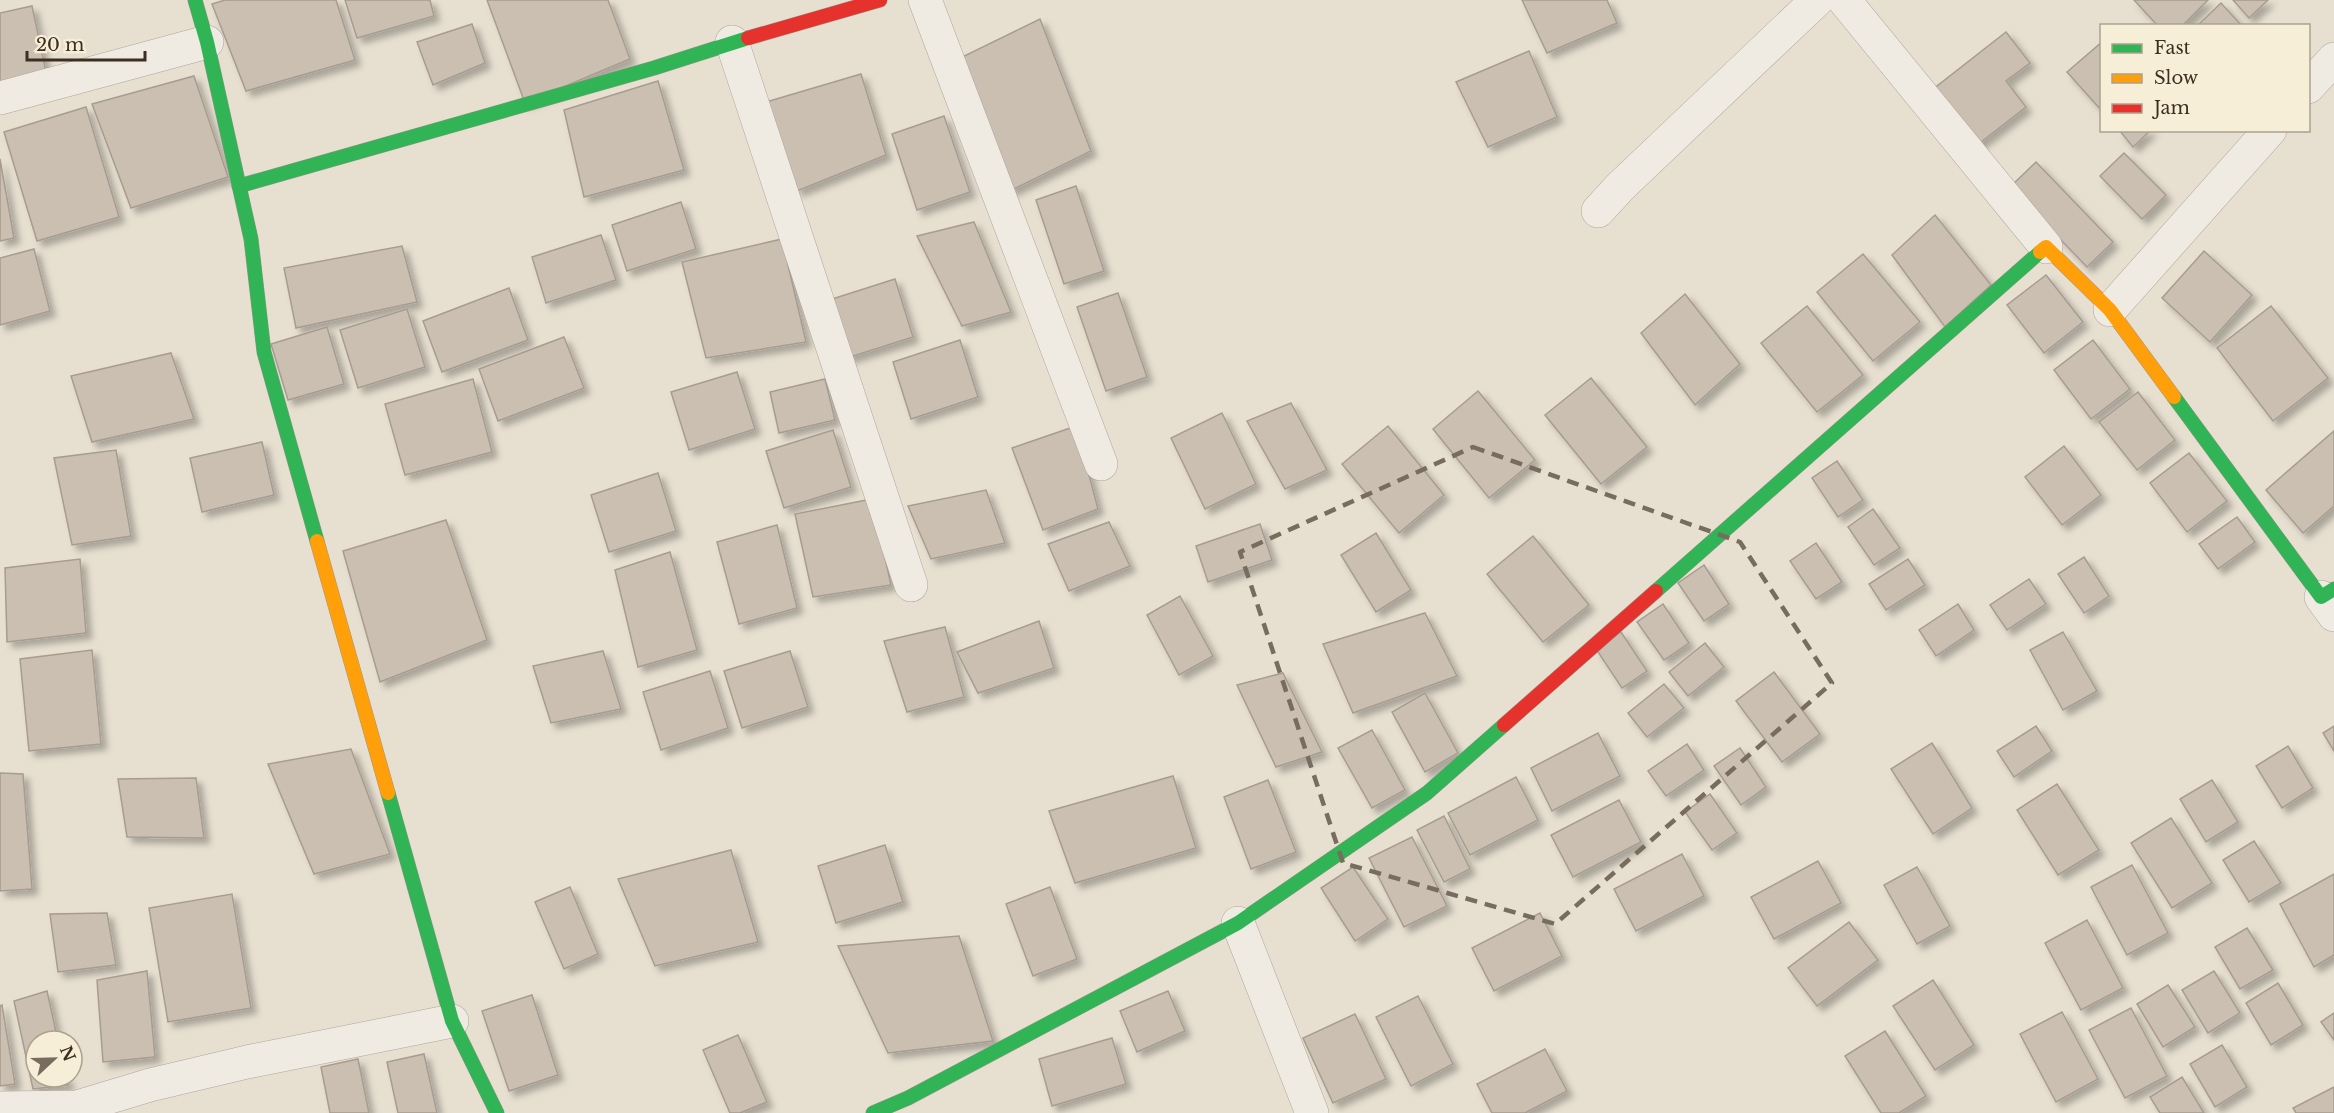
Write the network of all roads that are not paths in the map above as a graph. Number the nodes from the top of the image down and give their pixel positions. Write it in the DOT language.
graph roads {
  1 [pos="195,0"];
  2 [pos="880,0"];
  3 [pos="925,0"];
  4 [pos="1817,0"];
  5 [pos="1844,0"];
  6 [pos="207,42"];
  7 [pos="732,42"];
  8 [pos="2334,59"];
  9 [pos="2310,85"];
  10 [pos="0,98"];
  11 [pos="2268,132"];
  12 [pos="239,186"];
  13 [pos="1598,211"];
  14 [pos="2046,247"];
  15 [pos="2110,310"];
  16 [pos="1101,464"];
  17 [pos="911,585"];
  18 [pos="2330,600"];
  19 [pos="1238,923"];
  20 [pos="452,1021"];
  21 [pos="911,1105"];
  22 [pos="0,1108"];
  23 [pos="497,1113"];
  24 [pos="873,1113"];
  25 [pos="1312,1113"];
  1 -- 6 [label="street"];
  2 -- 7 [label="street"];
  3 -- 16 [label="street"];
  4 -- 13 [label="street"];
  5 -- 14 [label="street"];
  6 -- 10 [label="street"];
  6 -- 12 [label="street"];
  7 -- 12 [label="street"];
  7 -- 17 [label="street"];
  8 -- 9 [label="street"];
  11 -- 15 [label="street"];
  12 -- 20 [label="street"];
  14 -- 15 [label="street"];
  14 -- 19 [label="street"];
  15 -- 18 [label="street"];
  19 -- 21 [label="street"];
  19 -- 25 [label="street"];
  20 -- 22 [label="street"];
  20 -- 23 [label="street"];
  21 -- 24 [label="street"];
}
